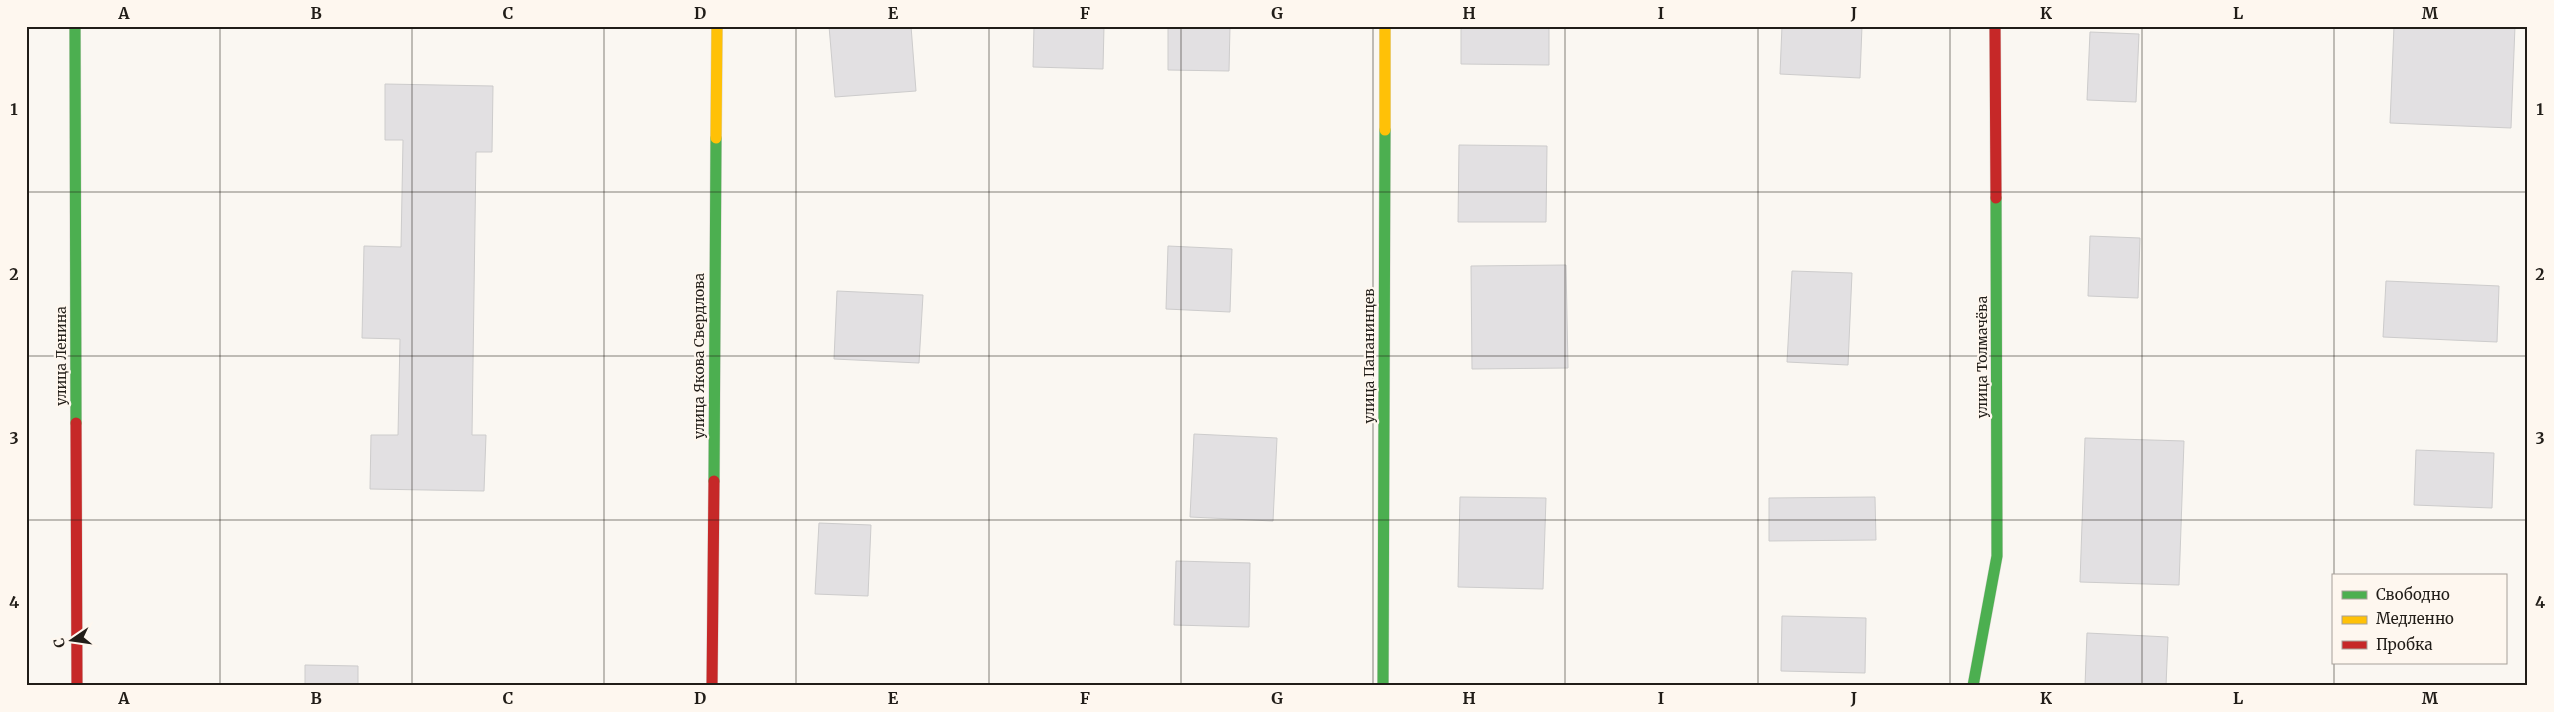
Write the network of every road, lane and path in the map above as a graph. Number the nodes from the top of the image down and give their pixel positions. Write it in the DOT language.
graph roads {
  1 [pos="75,26"];
  2 [pos="717,26"];
  3 [pos="1385,26"];
  4 [pos="1995,26"];
  5 [pos="77,686"];
  6 [pos="712,686"];
  7 [pos="1383,686"];
  8 [pos="1973,686"];
  1 -- 5 [label="street, улица Ленина"];
  2 -- 6 [label="street, улица Якова Свердлова"];
  3 -- 7 [label="street, улица Папанинцев"];
  4 -- 8 [label="street, улица Толмачёва"];
}
